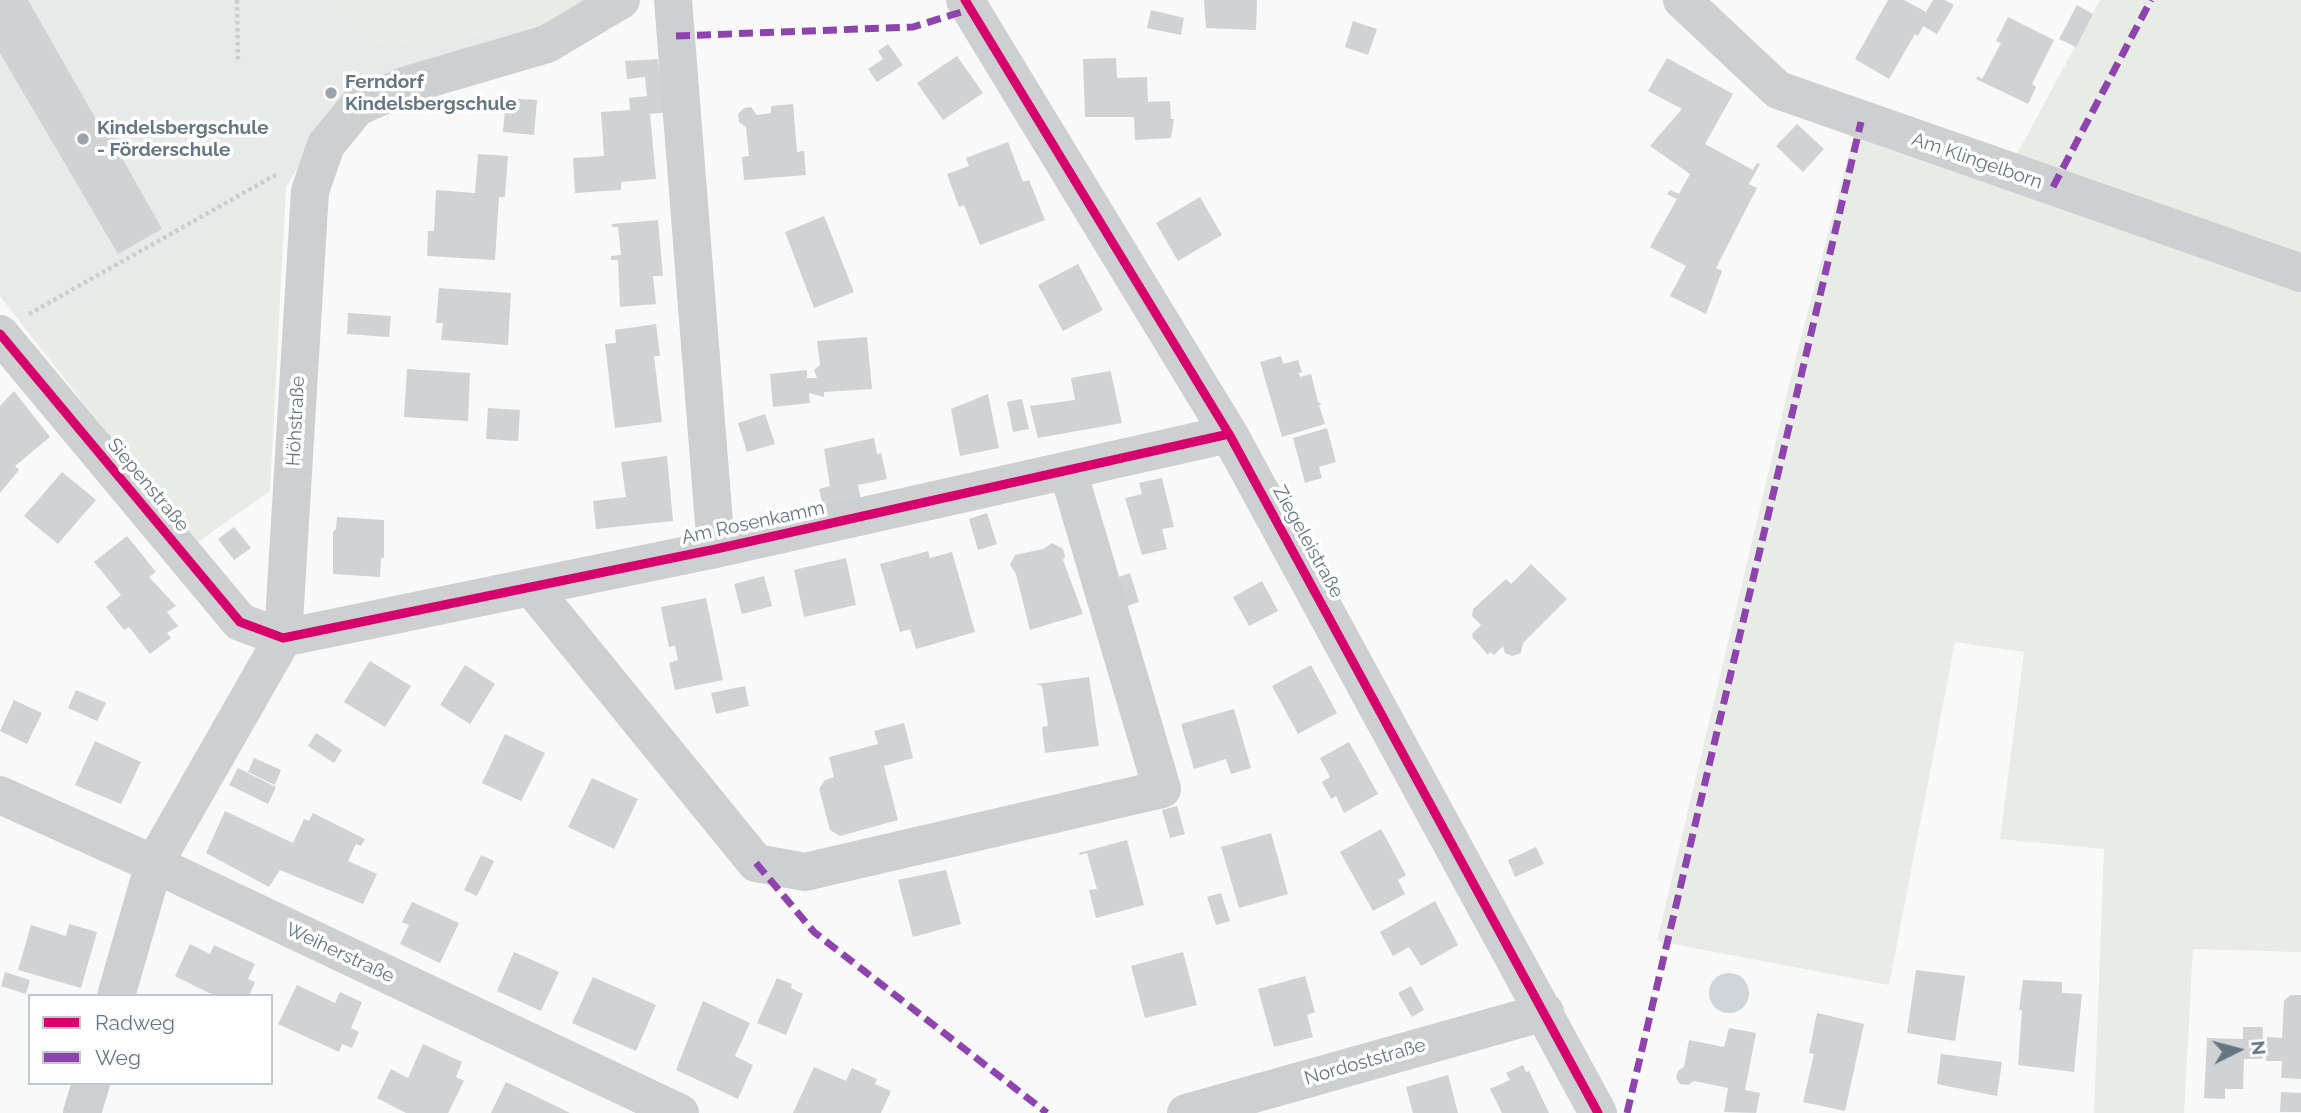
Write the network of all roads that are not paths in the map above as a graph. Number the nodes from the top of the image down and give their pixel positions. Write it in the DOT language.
graph roads {
  1 [pos="621,0"];
  2 [pos="673,0"];
  3 [pos="965,0"];
  4 [pos="1682,0"];
  5 [pos="2301,273"];
  6 [pos="12,326"];
  7 [pos="1229,434"];
  8 [pos="1068,471"];
  9 [pos="716,549"];
  10 [pos="531,587"];
  11 [pos="283,638"];
  12 [pos="0,795"];
  13 [pos="154,864"];
  14 [pos="117,994"];
  15 [pos="1545,1012"];
  16 [pos="90,1085"];
  17 [pos="616,1099"];
  18 [pos="82,1113"];
  19 [pos="680,1113"];
  20 [pos="1186,1113"];
  21 [pos="1598,1113"];
  1 -- 11 [label="street, Höhstraße"];
  2 -- 9 [label="street, Am Rosenkamm"];
  3 -- 7 [label="street, Ziegeleistraße"];
  4 -- 5 [label="street, Am Klingelborn"];
  6 -- 11 [label="street, Siepenstraße"];
  7 -- 8 [label="street, Am Rosenkamm"];
  7 -- 15 [label="street, Ziegeleistraße"];
  8 -- 9 [label="street, Am Rosenkamm"];
  8 -- 10 [label="street"];
  9 -- 10 [label="street, Am Rosenkamm"];
  10 -- 11 [label="street, Am Rosenkamm"];
  11 -- 13 [label="street, Höhstraße"];
  12 -- 13 [label="street, Weiherstraße"];
  13 -- 14 [label="street, Höhstraße"];
  13 -- 17 [label="street, Weiherstraße"];
  15 -- 20 [label="street, Nordoststraße"];
  15 -- 21 [label="street, Ziegeleistraße"];
  16 -- 18 [label="street"];
  17 -- 19 [label="street, Weiherstraße"];
}
